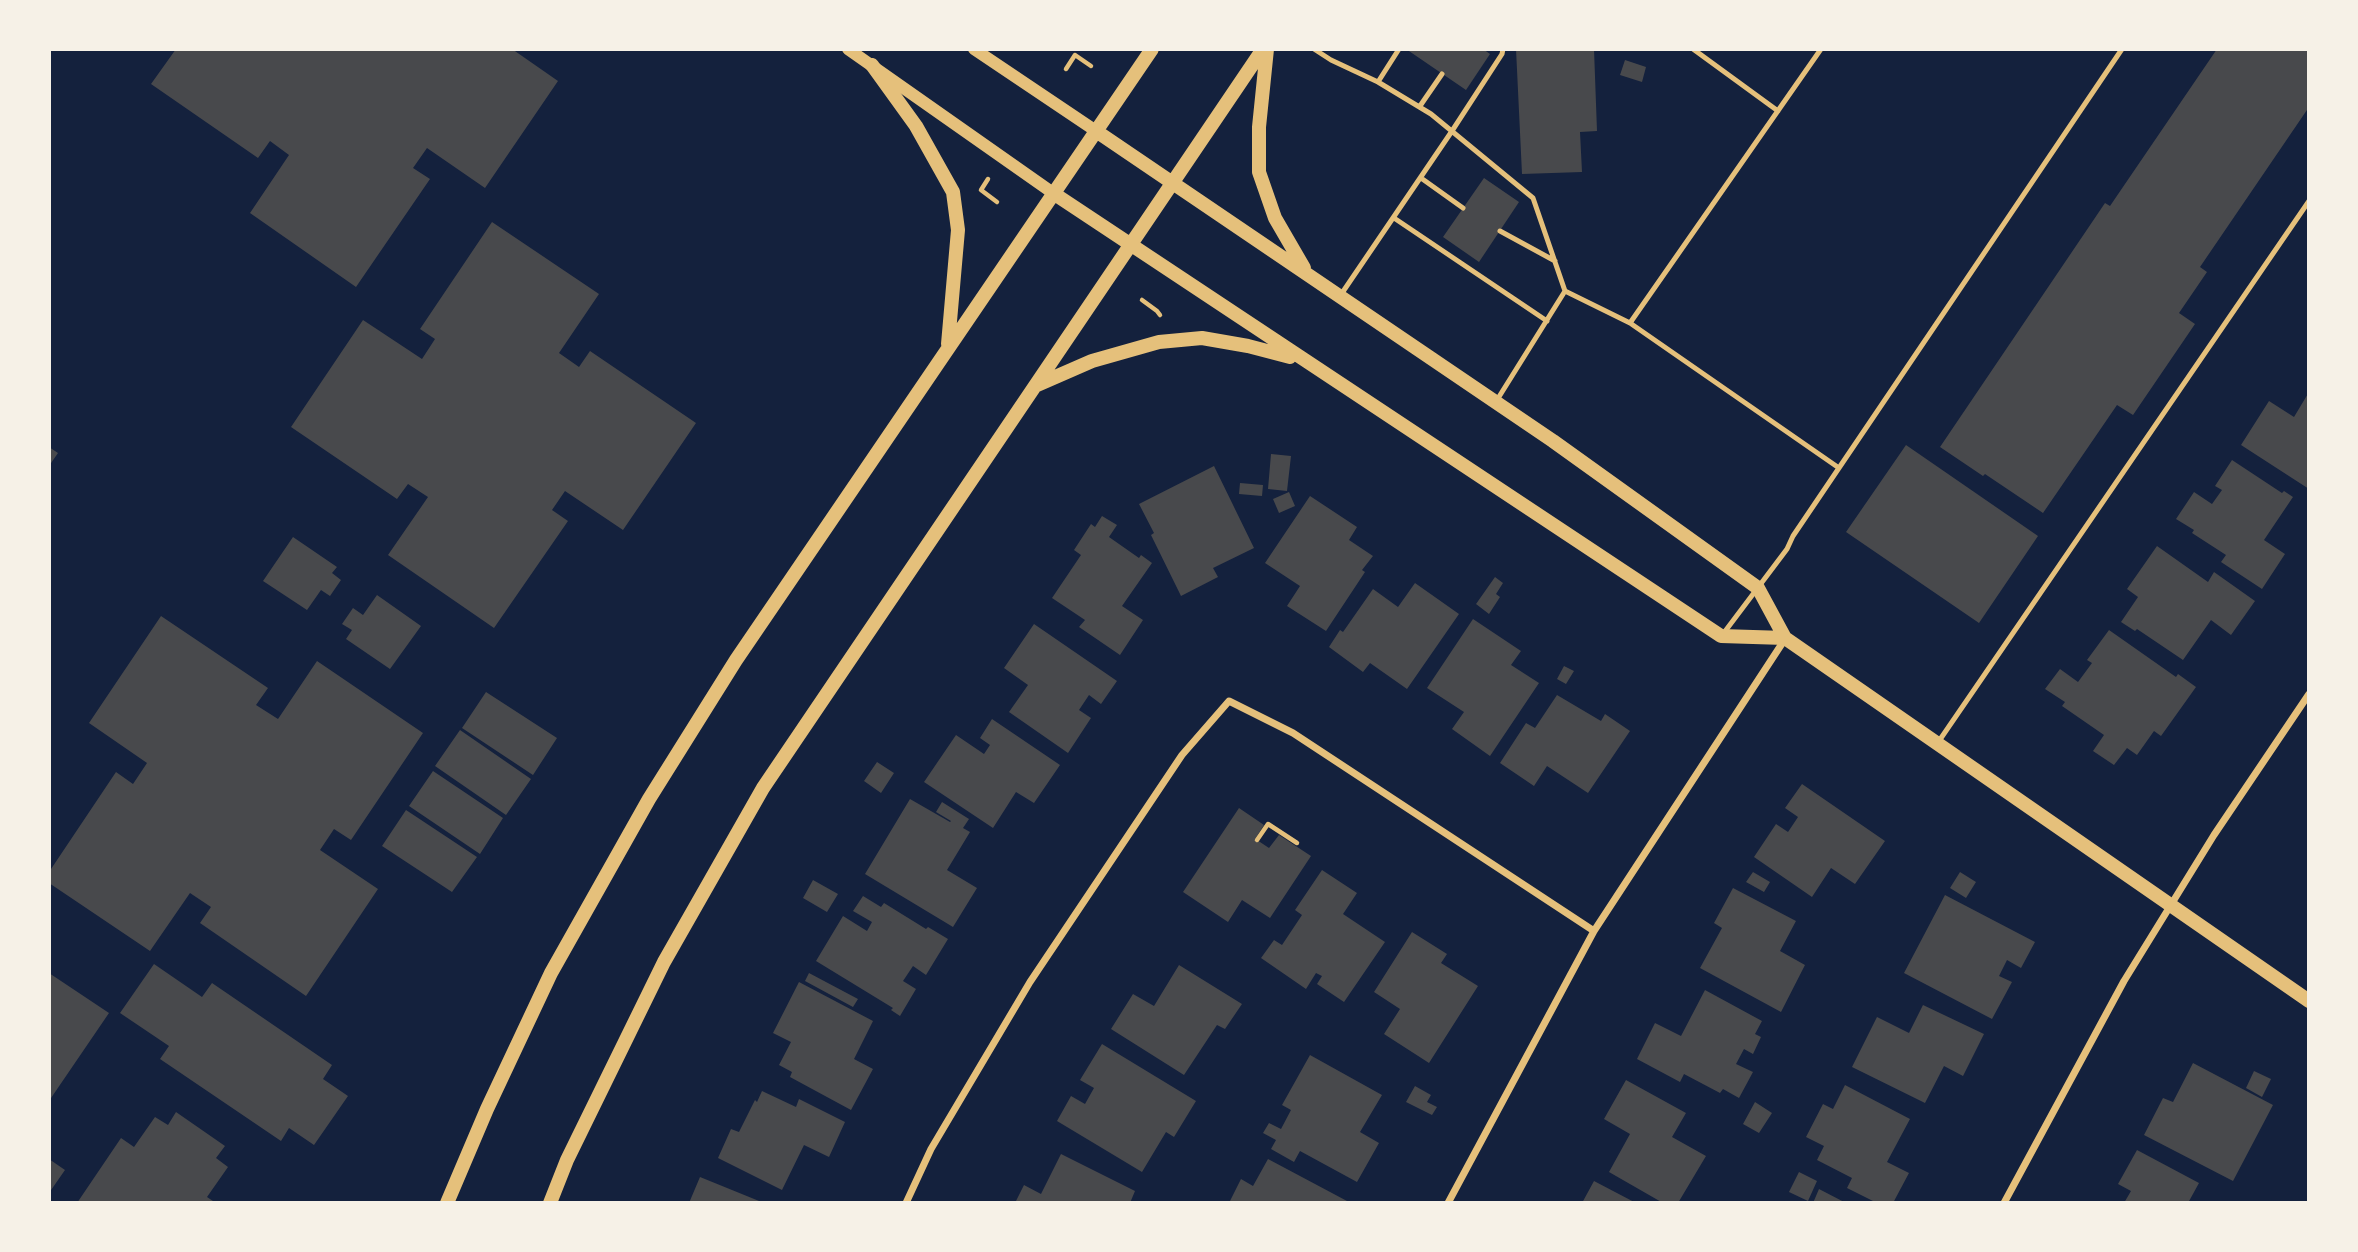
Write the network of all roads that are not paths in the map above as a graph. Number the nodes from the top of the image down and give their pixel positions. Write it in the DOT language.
graph roads {
  1 [pos="848,49"];
  2 [pos="974,49"];
  3 [pos="1152,49"];
  4 [pos="1265,49"];
  5 [pos="1314,49"];
  6 [pos="1399,49"];
  7 [pos="1503,49"];
  8 [pos="1693,49"];
  9 [pos="1821,49"];
  10 [pos="2122,49"];
  11 [pos="872,65"];
  12 [pos="1442,74"];
  13 [pos="1378,82"];
  14 [pos="1420,106"];
  15 [pos="1778,111"];
  16 [pos="1096,131"];
  17 [pos="1452,131"];
  18 [pos="1420,178"];
  19 [pos="1173,182"];
  20 [pos="1053,193"];
  21 [pos="2309,201"];
  22 [pos="1463,208"];
  23 [pos="1394,218"];
  24 [pos="1500,231"];
  25 [pos="1130,245"];
  26 [pos="1555,261"];
  27 [pos="1307,273"];
  28 [pos="1565,291"];
  29 [pos="1340,296"];
  30 [pos="1547,321"];
  31 [pos="1630,323"];
  32 [pos="948,348"];
  33 [pos="1304,361"];
  34 [pos="1036,385"];
  35 [pos="1496,402"];
  36 [pos="1839,468"];
  37 [pos="1758,589"];
  38 [pos="1721,636"];
  39 [pos="1786,638"];
  40 [pos="2309,694"];
  41 [pos="1937,744"];
  42 [pos="2170,907"];
  43 [pos="1594,931"];
  44 [pos="2309,1001"];
  45 [pos="447,1203"];
  46 [pos="550,1203"];
  47 [pos="906,1203"];
  48 [pos="1448,1203"];
  49 [pos="2004,1203"];
  1 -- 11 [label="street"];
  2 -- 16 [label="street"];
  3 -- 16 [label="main road"];
  4 -- 19 [label="main road"];
  4 -- 27 [label="main road"];
  5 -- 13 [label="lane"];
  6 -- 13 [label="lane"];
  7 -- 17 [label="lane"];
  8 -- 15 [label="lane"];
  9 -- 15 [label="lane"];
  10 -- 36 [label="lane"];
  11 -- 20 [label="street"];
  11 -- 32 [label="main road"];
  12 -- 14 [label="lane"];
  13 -- 14 [label="lane"];
  14 -- 17 [label="lane"];
  15 -- 31 [label="lane"];
  16 -- 19 [label="main road"];
  16 -- 20 [label="main road"];
  17 -- 18 [label="lane"];
  17 -- 26 [label="lane"];
  18 -- 22 [label="lane"];
  18 -- 23 [label="lane"];
  19 -- 25 [label="main road"];
  19 -- 27 [label="main road"];
  20 -- 25 [label="main road"];
  20 -- 32 [label="main road"];
  21 -- 41 [label="lane"];
  23 -- 29 [label="lane"];
  23 -- 30 [label="lane"];
  24 -- 26 [label="lane"];
  25 -- 33 [label="main road"];
  25 -- 34 [label="main road"];
  26 -- 28 [label="lane"];
  27 -- 29 [label="main road"];
  28 -- 30 [label="lane"];
  28 -- 31 [label="lane"];
  29 -- 35 [label="main road"];
  30 -- 35 [label="lane"];
  31 -- 36 [label="lane"];
  32 -- 45 [label="main road"];
  33 -- 34 [label="main road"];
  33 -- 38 [label="main road"];
  34 -- 46 [label="main road"];
  35 -- 37 [label="main road"];
  36 -- 37 [label="lane"];
  37 -- 38 [label="lane"];
  37 -- 39 [label="main road"];
  38 -- 39 [label="main road"];
  39 -- 41 [label="main road"];
  39 -- 43 [label="street"];
  40 -- 42 [label="street"];
  41 -- 42 [label="main road"];
  42 -- 44 [label="main road"];
  42 -- 49 [label="street"];
  43 -- 47 [label="street"];
  43 -- 48 [label="street"];
}
